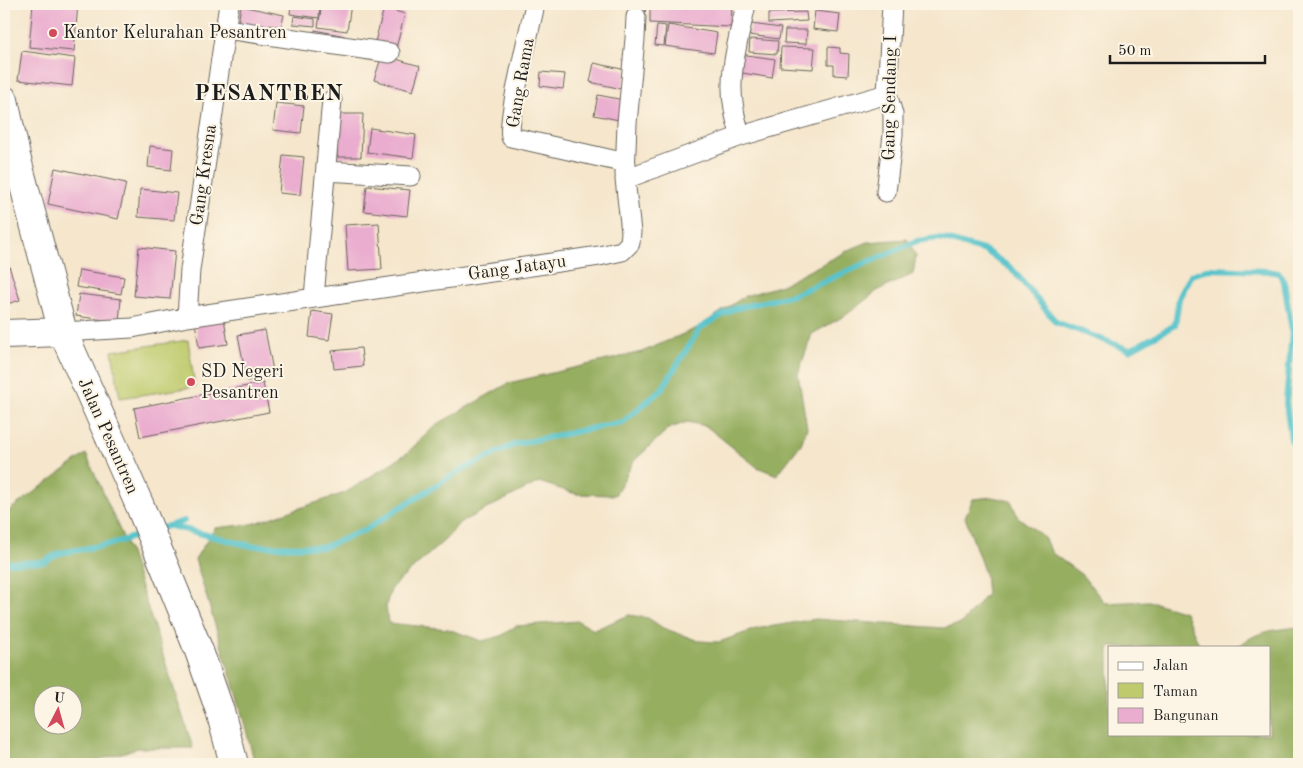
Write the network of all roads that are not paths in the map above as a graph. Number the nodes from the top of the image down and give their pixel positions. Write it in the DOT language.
graph roads {
  1 [pos="228,4"];
  2 [pos="535,4"];
  3 [pos="746,4"];
  4 [pos="892,4"];
  5 [pos="636,17"];
  6 [pos="226,29"];
  7 [pos="390,53"];
  8 [pos="887,94"];
  9 [pos="4,100"];
  10 [pos="332,100"];
  11 [pos="7,127"];
  12 [pos="741,136"];
  13 [pos="326,171"];
  14 [pos="625,171"];
  15 [pos="411,176"];
  16 [pos="886,192"];
  17 [pos="314,297"];
  18 [pos="187,317"];
  19 [pos="63,332"];
  20 [pos="4,334"];
  21 [pos="234,764"];
  1 -- 6 [label="street, Gang Kresna"];
  2 -- 14 [label="street, Gang Rama"];
  3 -- 12 [label="street"];
  4 -- 8 [label="street, Gang Sendang I"];
  5 -- 14 [label="street, Gang Jatayu"];
  6 -- 7 [label="street"];
  6 -- 18 [label="street, Gang Kresna"];
  8 -- 12 [label="street"];
  8 -- 16 [label="street, Gang Sendang I"];
  9 -- 11 [label="main road, Jalan Pesantren"];
  10 -- 13 [label="street"];
  11 -- 19 [label="main road, Jalan Pesantren"];
  12 -- 14 [label="street"];
  13 -- 15 [label="street"];
  13 -- 17 [label="street"];
  14 -- 17 [label="street, Gang Jatayu"];
  17 -- 18 [label="street, Gang Jatayu"];
  18 -- 19 [label="street, Gang Jatayu"];
  19 -- 20 [label="main road"];
  19 -- 21 [label="main road, Jalan Pesantren"];
}
